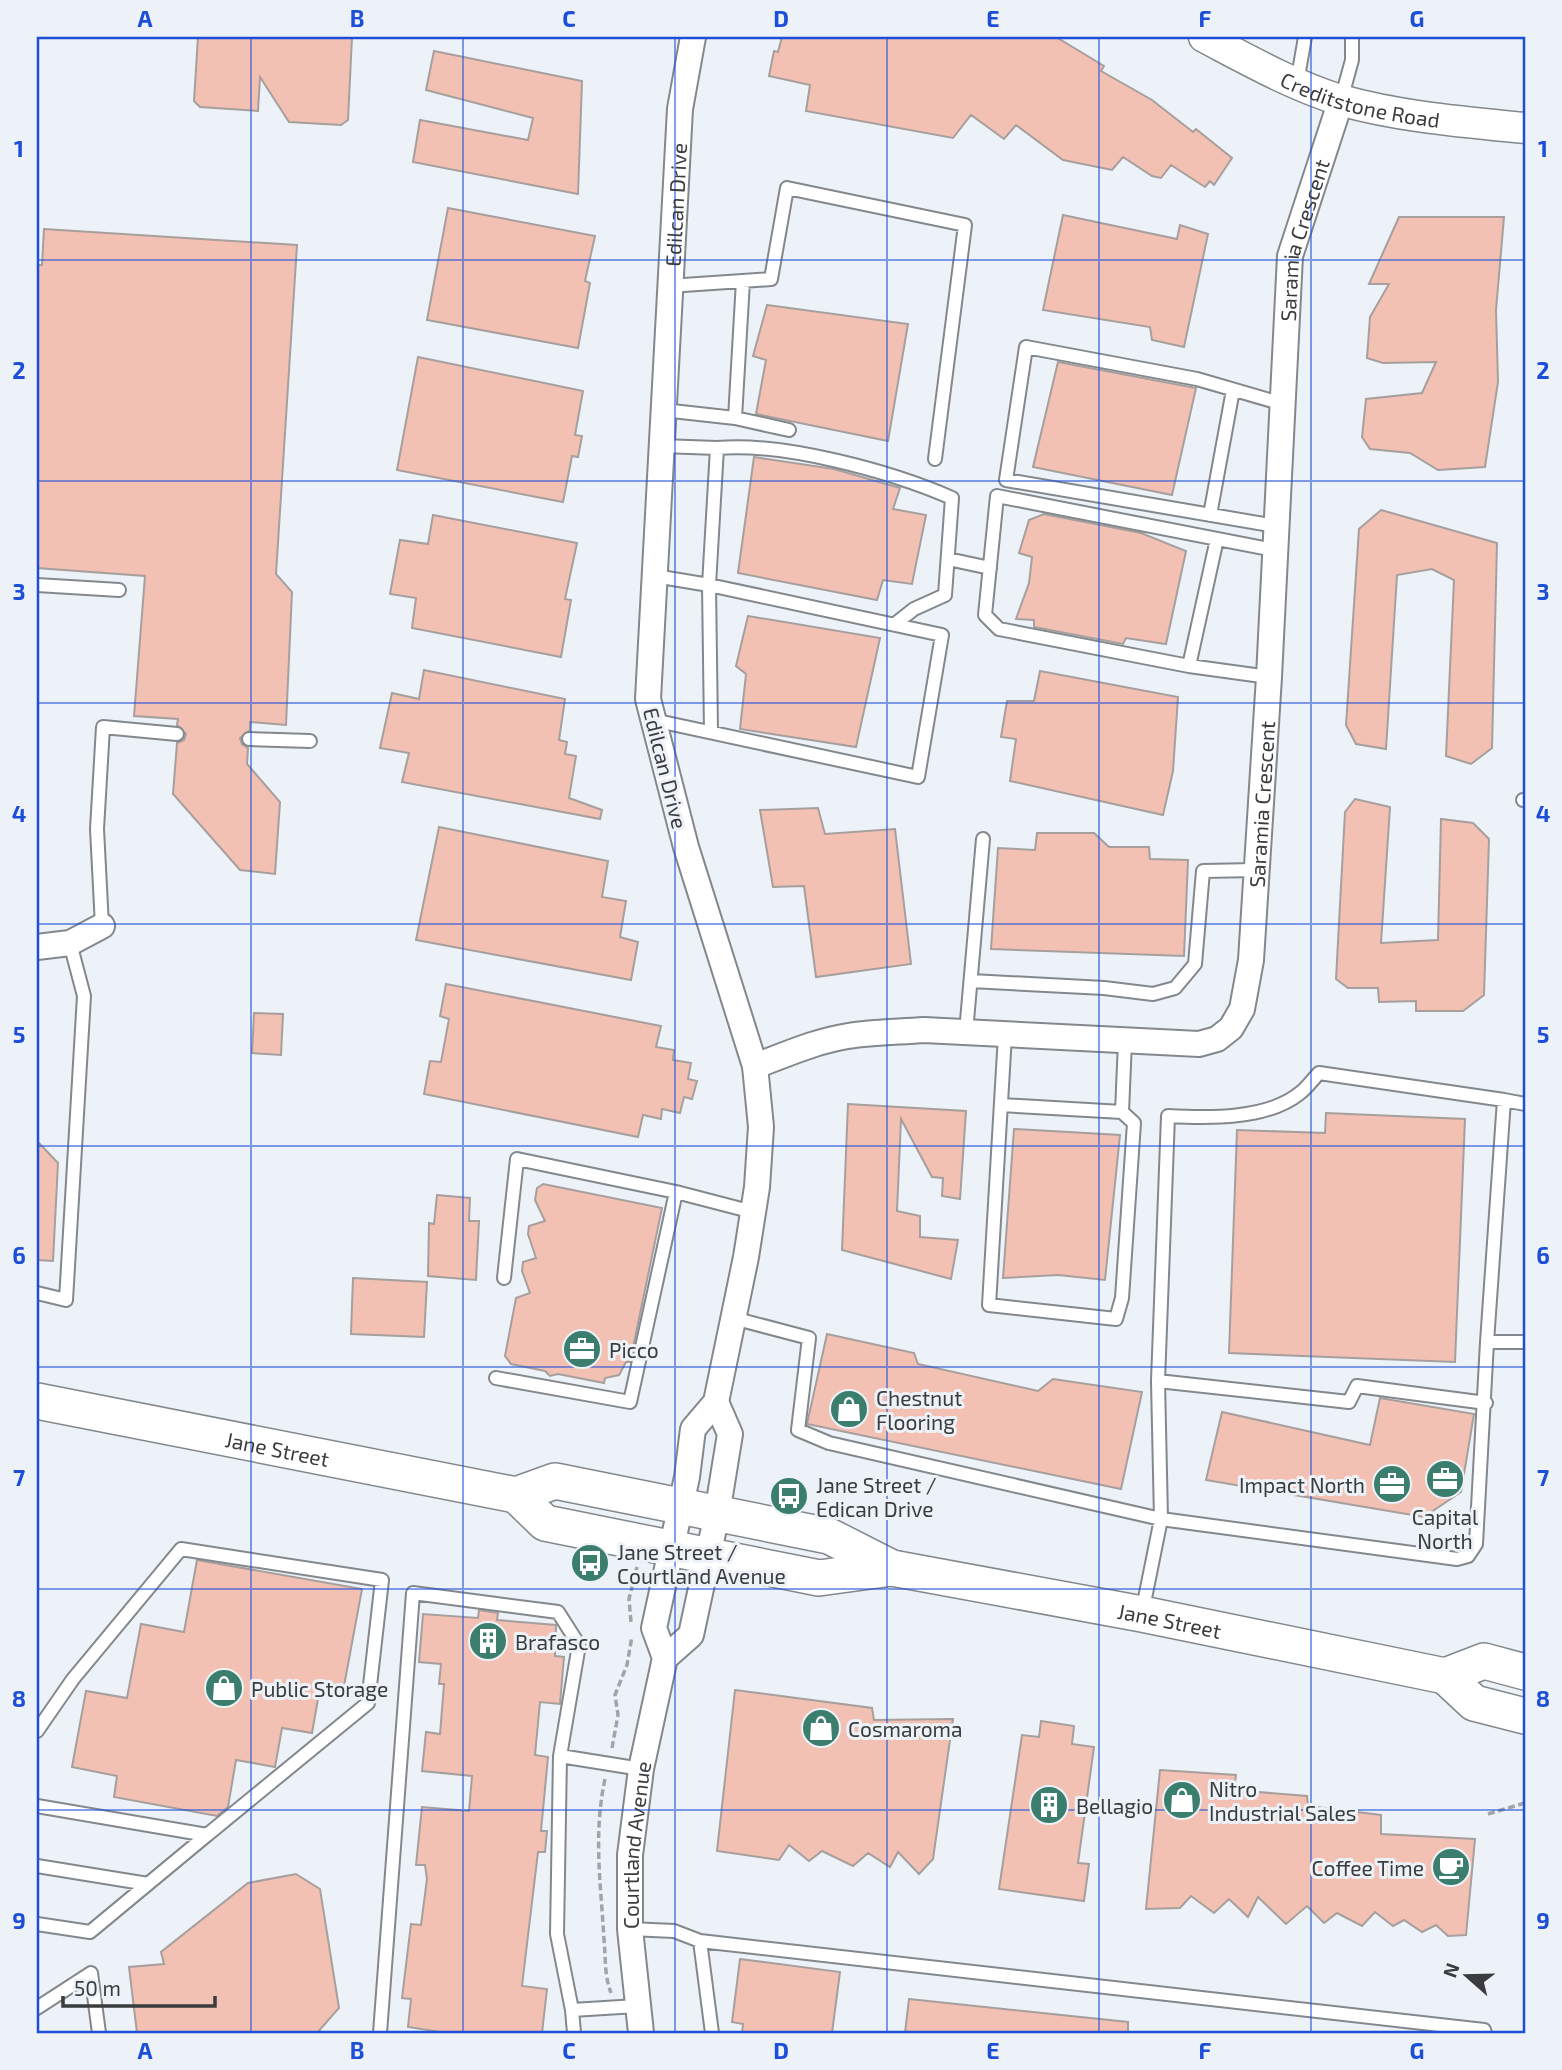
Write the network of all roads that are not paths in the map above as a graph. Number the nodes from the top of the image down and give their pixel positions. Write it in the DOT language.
graph roads {
  1 [pos="693,37"];
  2 [pos="1204,37"];
  3 [pos="1305,37"];
  4 [pos="1352,37"];
  5 [pos="1297,83"];
  6 [pos="1341,100"];
  7 [pos="1525,128"];
  8 [pos="743,281"];
  9 [pos="668,286"];
  10 [pos="1233,390"];
  11 [pos="1283,404"];
  12 [pos="663,410"];
  13 [pos="735,418"];
  14 [pos="789,430"];
  15 [pos="661,446"];
  16 [pos="717,448"];
  17 [pos="935,459"];
  18 [pos="1210,515"];
  19 [pos="1275,538"];
  20 [pos="1217,539"];
  21 [pos="948,559"];
  22 [pos="990,568"];
  23 [pos="654,576"];
  24 [pos="37,585"];
  25 [pos="709,585"];
  26 [pos="118,590"];
  27 [pos="895,624"];
  28 [pos="1189,666"];
  29 [pos="1269,677"];
  30 [pos="652,720"];
  31 [pos="711,732"];
  32 [pos="177,734"];
  33 [pos="249,739"];
  34 [pos="310,741"];
  35 [pos="983,839"];
  36 [pos="1256,870"];
  37 [pos="102,926"];
  38 [pos="70,943"];
  39 [pos="37,947"];
  40 [pos="971,981"];
  41 [pos="966,1032"];
  42 [pos="1005,1035"];
  43 [pos="1125,1041"];
  44 [pos="755,1066"];
  45 [pos="1504,1100"];
  46 [pos="1525,1104"];
  47 [pos="1001,1105"];
  48 [pos="1122,1112"];
  49 [pos="676,1192"];
  50 [pos="752,1212"];
  51 [pos="504,1278"];
  52 [pos="37,1293"];
  53 [pos="733,1318"];
  54 [pos="1487,1342"];
  55 [pos="1525,1342"];
  56 [pos="496,1378"];
  57 [pos="1158,1381"];
  58 [pos="37,1401"];
  59 [pos="716,1402"];
  60 [pos="1486,1403"];
  61 [pos="516,1495"];
  62 [pos="681,1506"];
  63 [pos="717,1514"];
  64 [pos="1161,1519"];
  65 [pos="673,1548"];
  66 [pos="709,1555"];
  67 [pos="892,1568"];
  68 [pos="1142,1614"];
  69 [pos="666,1658"];
  70 [pos="1525,1672"];
  71 [pos="1445,1676"];
  72 [pos="1525,1716"];
  73 [pos="37,1731"];
  74 [pos="560,1756"];
  75 [pos="641,1769"];
  76 [pos="37,1806"];
  77 [pos="207,1835"];
  78 [pos="37,1866"];
  79 [pos="148,1884"];
  80 [pos="37,1924"];
  81 [pos="630,1929"];
  82 [pos="700,1941"];
  83 [pos="625,2006"];
  84 [pos="37,2008"];
  85 [pos="572,2010"];
  86 [pos="99,2033"];
  87 [pos="380,2033"];
  88 [pos="574,2033"];
  89 [pos="640,2033"];
  90 [pos="712,2033"];
  91 [pos="1485,2033"];
  1 -- 9 [label="street, Edilcan Drive"];
  2 -- 5 [label="street, Creditstone Road"];
  3 -- 5 [label="lane"];
  4 -- 6 [label="lane"];
  5 -- 6 [label="street, Creditstone Road"];
  6 -- 7 [label="street, Creditstone Road"];
  6 -- 11 [label="street, Saramia Crescent"];
  8 -- 9 [label="lane"];
  8 -- 13 [label="lane"];
  8 -- 17 [label="lane"];
  9 -- 12 [label="street, Edilcan Drive"];
  10 -- 11 [label="lane"];
  10 -- 18 [label="lane"];
  10 -- 18 [label="lane"];
  11 -- 19 [label="street, Saramia Crescent"];
  12 -- 13 [label="lane"];
  12 -- 15 [label="street, Edilcan Drive"];
  13 -- 14 [label="lane"];
  15 -- 16 [label="lane"];
  15 -- 23 [label="street, Edilcan Drive"];
  16 -- 21 [label="lane"];
  16 -- 25 [label="lane"];
  18 -- 19 [label="lane"];
  19 -- 20 [label="lane"];
  19 -- 29 [label="street, Saramia Crescent"];
  20 -- 22 [label="lane"];
  20 -- 28 [label="lane"];
  21 -- 22 [label="lane"];
  21 -- 27 [label="lane"];
  22 -- 28 [label="lane"];
  23 -- 25 [label="lane"];
  23 -- 30 [label="street, Edilcan Drive"];
  24 -- 26 [label="lane"];
  25 -- 27 [label="lane"];
  25 -- 31 [label="lane"];
  27 -- 31 [label="lane"];
  28 -- 29 [label="lane"];
  29 -- 36 [label="street, Saramia Crescent"];
  30 -- 31 [label="lane"];
  30 -- 44 [label="street, Edilcan Drive"];
  32 -- 37 [label="lane"];
  33 -- 34 [label="lane"];
  35 -- 40 [label="lane"];
  36 -- 40 [label="lane"];
  36 -- 43 [label="street, Saramia Crescent"];
  37 -- 38 [label="street"];
  38 -- 39 [label="street"];
  38 -- 52 [label="lane"];
  40 -- 41 [label="lane"];
  41 -- 42 [label="street, Saramia Crescent"];
  41 -- 44 [label="street, Saramia Crescent"];
  42 -- 43 [label="street, Saramia Crescent"];
  42 -- 47 [label="lane"];
  43 -- 48 [label="lane"];
  44 -- 50 [label="street, Edilcan Drive"];
  45 -- 46 [label="lane"];
  45 -- 54 [label="lane"];
  45 -- 57 [label="lane"];
  47 -- 48 [label="lane"];
  47 -- 48 [label="lane"];
  49 -- 50 [label="lane"];
  49 -- 51 [label="lane"];
  49 -- 56 [label="lane"];
  50 -- 53 [label="street, Edilcan Drive"];
  53 -- 59 [label="street, Edilcan Drive"];
  53 -- 64 [label="lane"];
  54 -- 55 [label="lane"];
  54 -- 60 [label="lane"];
  57 -- 60 [label="lane"];
  57 -- 64 [label="lane"];
  58 -- 61 [label="main road, Jane Street"];
  59 -- 62 [label="street, Edilcan Drive"];
  59 -- 63 [label="street"];
  60 -- 64 [label="lane"];
  61 -- 62 [label="main road, Jane Street"];
  61 -- 65 [label="main road, Jane Street"];
  62 -- 63 [label="main road, Jane Street"];
  62 -- 65 [label="street"];
  63 -- 66 [label="street"];
  63 -- 67 [label="main road, Jane Street"];
  64 -- 68 [label="lane"];
  65 -- 66 [label="main road, Jane Street"];
  65 -- 69 [label="street"];
  66 -- 67 [label="main road, Jane Street"];
  66 -- 69 [label="street"];
  67 -- 68 [label="main road, Jane Street"];
  68 -- 71 [label="main road, Jane Street"];
  69 -- 75 [label="street, Courtland Avenue"];
  70 -- 71 [label="main road"];
  71 -- 72 [label="main road"];
  73 -- 77 [label="lane"];
  74 -- 75 [label="lane"];
  74 -- 85 [label="lane"];
  74 -- 87 [label="lane"];
  75 -- 81 [label="street, Courtland Avenue"];
  76 -- 77 [label="lane"];
  77 -- 79 [label="lane"];
  78 -- 79 [label="lane"];
  79 -- 80 [label="lane"];
  81 -- 82 [label="lane"];
  81 -- 83 [label="street, Courtland Avenue"];
  82 -- 90 [label="lane"];
  82 -- 91 [label="lane"];
  83 -- 85 [label="lane"];
  83 -- 89 [label="street, Courtland Avenue"];
  84 -- 86 [label="lane"];
  85 -- 88 [label="lane"];
}
